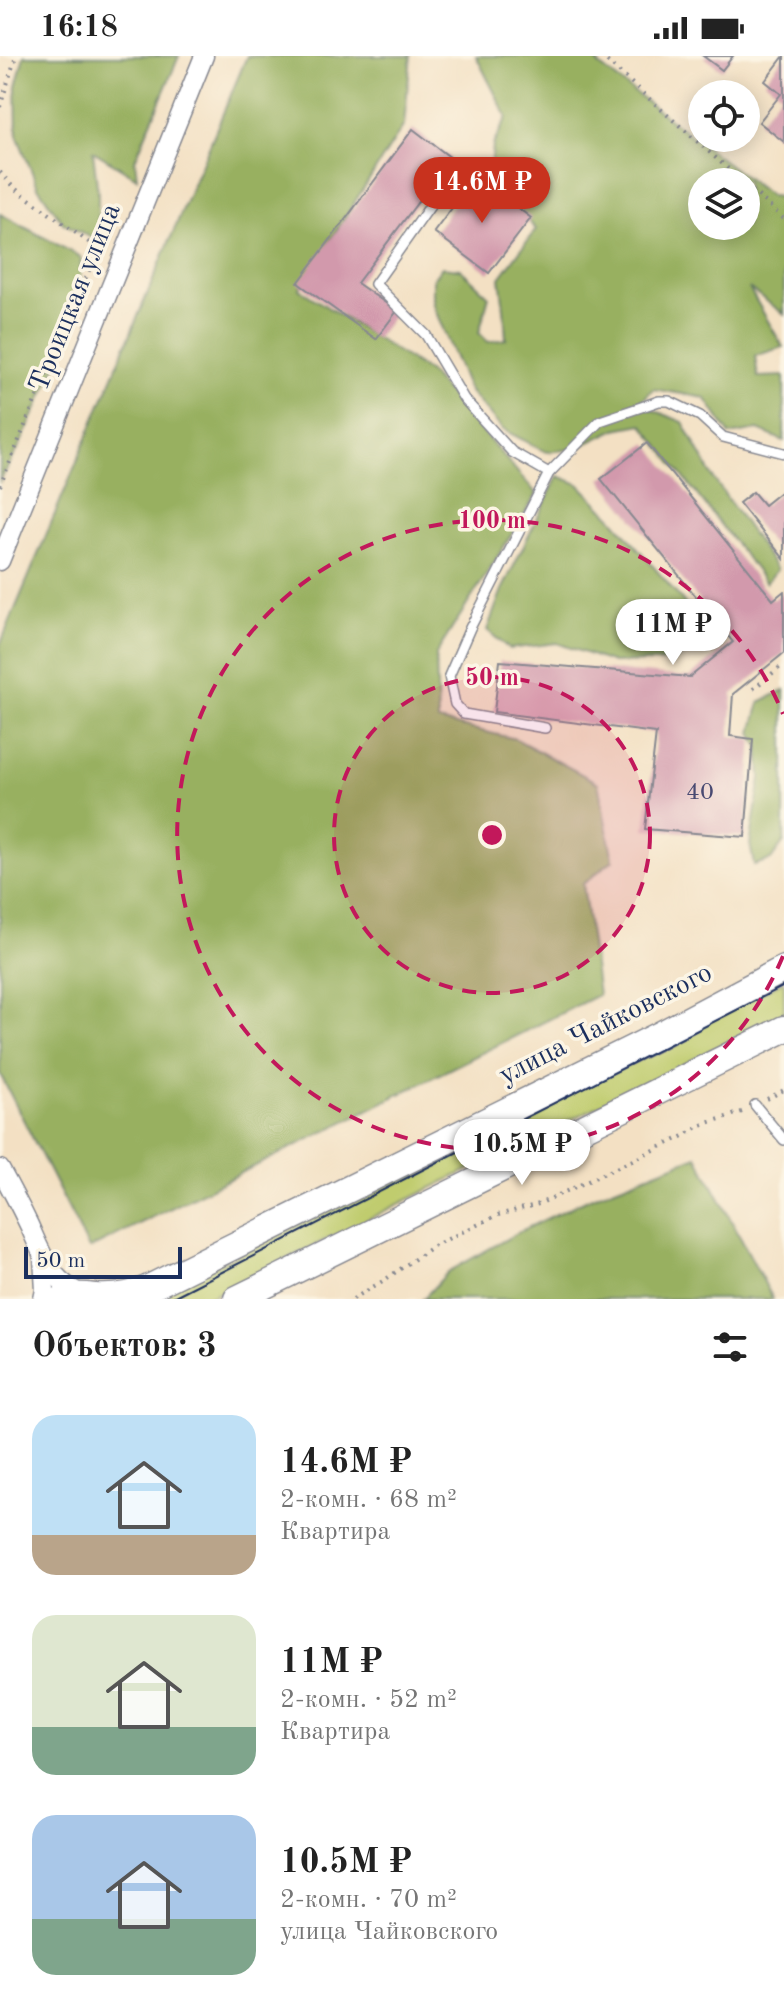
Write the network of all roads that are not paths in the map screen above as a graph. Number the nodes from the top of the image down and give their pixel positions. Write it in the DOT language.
graph roads {
  1 [pos="204,56"];
  2 [pos="452,175"];
  3 [pos="784,453"];
  4 [pos="549,473"];
  5 [pos="0,561"];
  6 [pos="545,728"];
  7 [pos="784,969"];
  8 [pos="784,1029"];
  9 [pos="755,1105"];
  10 [pos="784,1140"];
  11 [pos="0,1169"];
  12 [pos="43,1258"];
  13 [pos="86,1297"];
  14 [pos="43,1299"];
  15 [pos="237,1299"];
  1 -- 5 [label="street, Троицкая улица"];
  2 -- 4 [label="lane"];
  3 -- 4 [label="lane"];
  4 -- 6 [label="lane"];
  7 -- 13 [label="main road, улица Чайковского"];
  8 -- 15 [label="main road"];
  9 -- 10 [label="lane"];
  11 -- 12 [label="street"];
  12 -- 13 [label="street"];
  12 -- 14 [label="street"];
}
